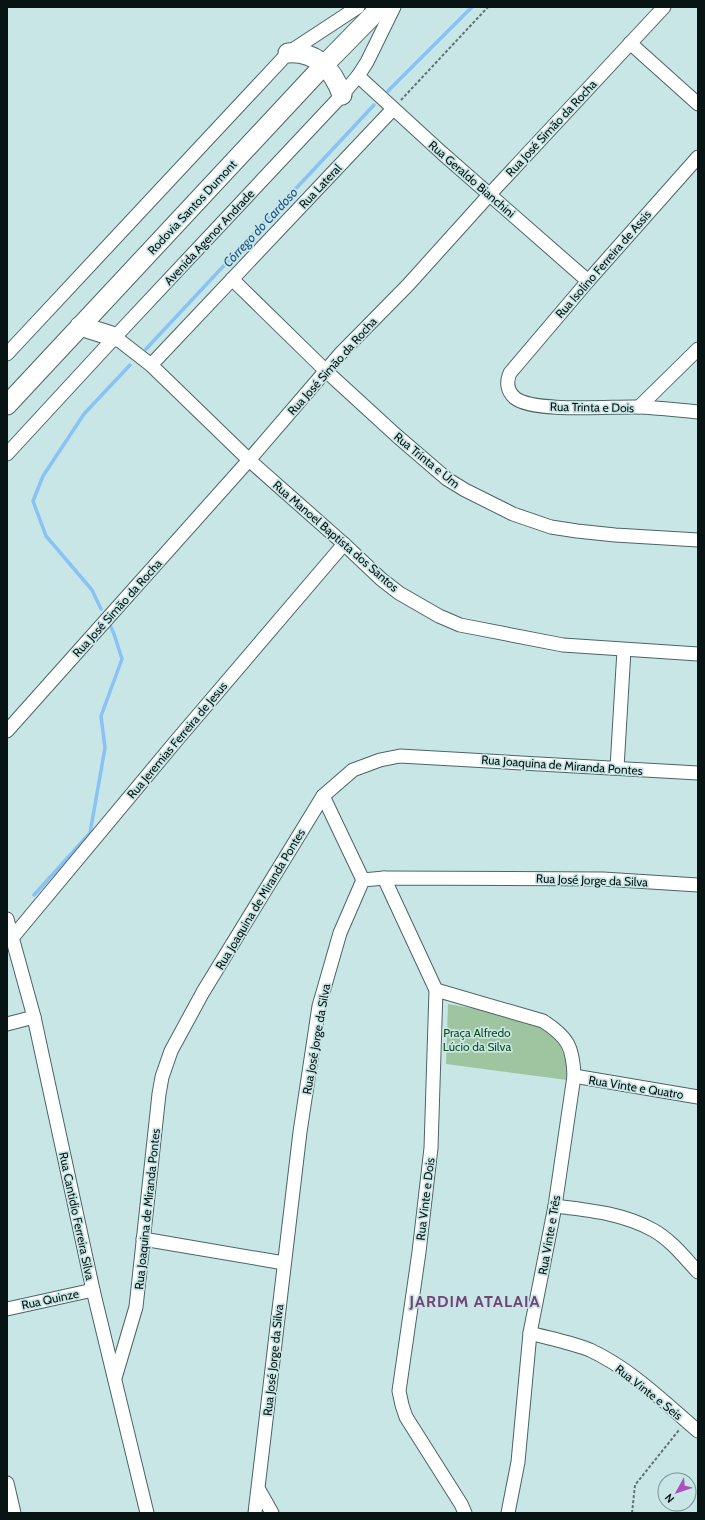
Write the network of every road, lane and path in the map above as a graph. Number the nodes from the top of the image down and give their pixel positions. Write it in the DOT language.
graph roads {
  1 [pos="358,7"];
  2 [pos="488,7"];
  3 [pos="664,7"];
  4 [pos="383,8"];
  5 [pos="630,43"];
  6 [pos="288,53"];
  7 [pos="324,65"];
  8 [pos="358,76"];
  9 [pos="342,95"];
  10 [pos="698,104"];
  11 [pos="393,109"];
  12 [pos="698,157"];
  13 [pos="490,194"];
  14 [pos="232,279"];
  15 [pos="588,281"];
  16 [pos="80,326"];
  17 [pos="115,337"];
  18 [pos="698,349"];
  19 [pos="7,354"];
  20 [pos="151,365"];
  21 [pos="326,371"];
  22 [pos="510,373"];
  23 [pos="7,405"];
  24 [pos="639,407"];
  25 [pos="698,412"];
  26 [pos="7,454"];
  27 [pos="249,460"];
  28 [pos="698,540"];
  29 [pos="344,544"];
  30 [pos="624,650"];
  31 [pos="698,654"];
  32 [pos="7,731"];
  33 [pos="617,768"];
  34 [pos="698,773"];
  35 [pos="324,796"];
  36 [pos="384,878"];
  37 [pos="363,880"];
  38 [pos="698,886"];
  39 [pos="7,919"];
  40 [pos="12,938"];
  41 [pos="436,990"];
  42 [pos="34,1017"];
  43 [pos="7,1024"];
  44 [pos="574,1076"];
  45 [pos="698,1098"];
  46 [pos="555,1206"];
  47 [pos="143,1239"];
  48 [pos="284,1263"];
  49 [pos="698,1272"];
  50 [pos="93,1290"];
  51 [pos="7,1309"];
  52 [pos="530,1333"];
  53 [pos="115,1378"];
  54 [pos="686,1421"];
  55 [pos="698,1431"];
  56 [pos="7,1483"];
  57 [pos="259,1490"];
  58 [pos="14,1513"];
  59 [pos="147,1513"];
  60 [pos="255,1513"];
  61 [pos="272,1513"];
  62 [pos="465,1513"];
  63 [pos="508,1513"];
  64 [pos="632,1513"];
  1 -- 6 [label="street"];
  2 -- 11 [label="path"];
  3 -- 5 [label="street, Rua José Simão da Rocha"];
  4 -- 7 [label="highway, Rodovia Santos Dumont"];
  4 -- 8 [label="street, Avenida Agenor Andrade"];
  5 -- 10 [label="street"];
  5 -- 13 [label="street, Rua José Simão da Rocha"];
  6 -- 7 [label="highway"];
  6 -- 19 [label="street"];
  7 -- 9 [label="highway"];
  7 -- 16 [label="highway, Rodovia Santos Dumont"];
  8 -- 9 [label="street, Avenida Agenor Andrade"];
  8 -- 11 [label="street, Rua Geraldo Bianchini"];
  9 -- 17 [label="street, Avenida Agenor Andrade"];
  11 -- 13 [label="street, Rua Geraldo Bianchini"];
  11 -- 14 [label="street, Rua Lateral"];
  12 -- 15 [label="street, Rua Isolino Ferreira de Assis"];
  13 -- 15 [label="street, Rua Geraldo Bianchini"];
  13 -- 21 [label="street, Rua José Simão da Rocha"];
  14 -- 20 [label="street, Rua Lateral"];
  14 -- 21 [label="street, Rua Trinta e Um"];
  15 -- 22 [label="street, Rua Isolino Ferreira de Assis"];
  16 -- 17 [label="highway"];
  16 -- 23 [label="highway, Rodovia Santos Dumont"];
  17 -- 20 [label="street, Rua Manoel Baptista dos Santos"];
  17 -- 26 [label="street, Avenida Agenor Andrade"];
  18 -- 24 [label="street"];
  20 -- 27 [label="street, Rua Manoel Baptista dos Santos"];
  21 -- 27 [label="street, Rua José Simão da Rocha"];
  21 -- 28 [label="street, Rua Trinta e Um"];
  22 -- 24 [label="street, Rua Trinta e Dois"];
  24 -- 25 [label="street, Rua Trinta e Dois"];
  27 -- 29 [label="street, Rua Manoel Baptista dos Santos"];
  27 -- 32 [label="street, Rua José Simão da Rocha"];
  29 -- 30 [label="street, Rua Manoel Baptista dos Santos"];
  29 -- 40 [label="street, Rua Jeremias Ferreira de Jesus"];
  30 -- 31 [label="street, Rua Manoel Baptista dos Santos"];
  30 -- 33 [label="street"];
  33 -- 34 [label="street, Rua Joaquina de Miranda Pontes"];
  33 -- 35 [label="street, Rua Joaquina de Miranda Pontes"];
  35 -- 37 [label="street"];
  35 -- 47 [label="street, Rua Joaquina de Miranda Pontes"];
  36 -- 37 [label="street, Rua José Jorge da Silva"];
  36 -- 38 [label="street, Rua José Jorge da Silva"];
  36 -- 41 [label="street, Rua Vinte e Dois"];
  37 -- 48 [label="street, Rua José Jorge da Silva"];
  39 -- 40 [label="street, Rua Cantidio Ferreira Silva"];
  40 -- 42 [label="street, Rua Cantidio Ferreira Silva"];
  41 -- 44 [label="street"];
  41 -- 62 [label="street, Rua Vinte e Dois"];
  42 -- 43 [label="street"];
  42 -- 50 [label="street, Rua Cantidio Ferreira Silva"];
  44 -- 45 [label="street, Rua Vinte e Quatro"];
  44 -- 46 [label="street, Rua Vinte e Três"];
  46 -- 49 [label="street"];
  46 -- 52 [label="street, Rua Vinte e Três"];
  47 -- 48 [label="street"];
  47 -- 53 [label="street, Rua Joaquina de Miranda Pontes"];
  48 -- 57 [label="street, Rua José Jorge da Silva"];
  50 -- 51 [label="street, Rua Quinze"];
  50 -- 53 [label="street, Rua Cantidio Ferreira Silva"];
  52 -- 54 [label="street, Rua Vinte e Seis"];
  52 -- 63 [label="street, Rua Vinte e Três"];
  53 -- 59 [label="street, Rua Cantidio Ferreira Silva"];
  54 -- 55 [label="street, Rua Vinte e Seis"];
  54 -- 64 [label="path"];
  56 -- 58 [label="street"];
  57 -- 60 [label="street, Rua José Jorge da Silva"];
  57 -- 61 [label="street"];
}
